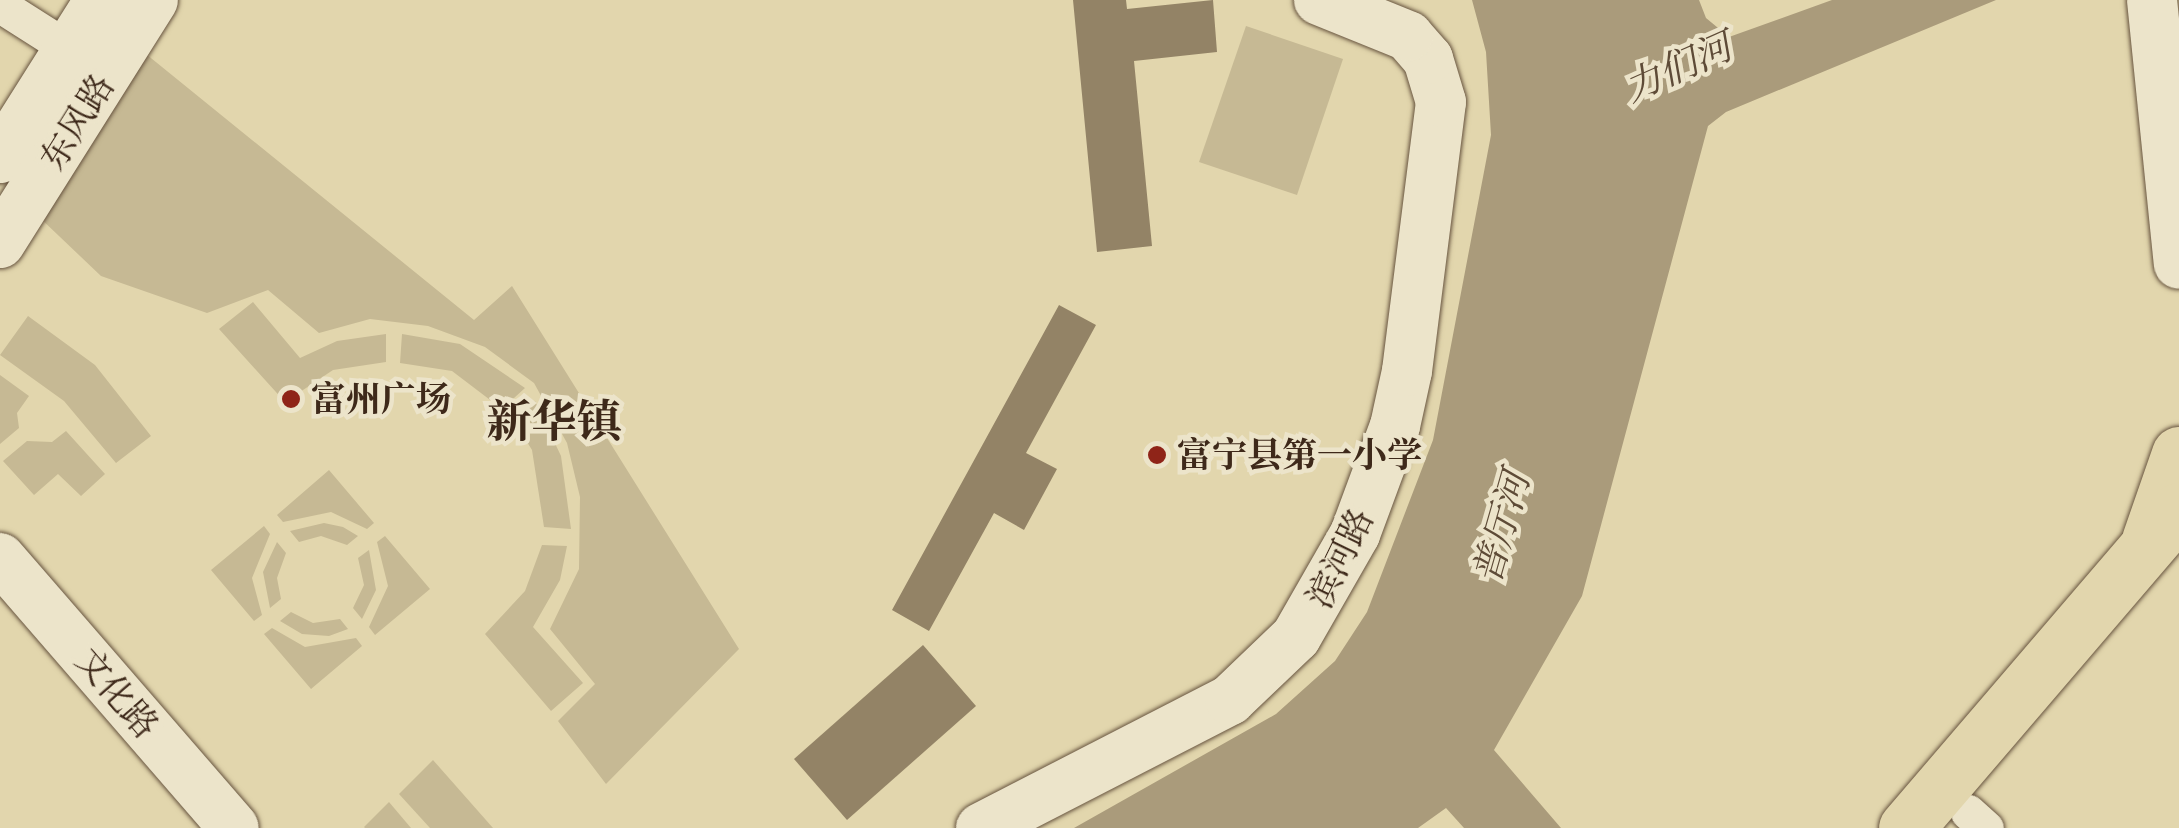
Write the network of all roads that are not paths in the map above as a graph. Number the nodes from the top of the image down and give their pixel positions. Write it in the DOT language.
graph roads {
  1 [pos="100,0"];
  2 [pos="154,0"];
  3 [pos="1319,0"];
  4 [pos="2152,0"];
  5 [pos="0,5"];
  6 [pos="69,49"];
  7 [pos="0,158"];
  8 [pos="0,243"];
  9 [pos="2179,264"];
  10 [pos="2179,454"];
  11 [pos="2179,510"];
  12 [pos="2144,552"];
  13 [pos="0,558"];
  14 [pos="234,828"];
  15 [pos="981,828"];
  16 [pos="1906,828"];
  1 -- 6 [label="main road, 东风路"];
  2 -- 8 [label="main road, 东风路"];
  3 -- 15 [label="main road, 滨河路"];
  4 -- 9 [label="main road"];
  5 -- 6 [label="street"];
  6 -- 7 [label="main road, 东风路"];
  10 -- 12 [label="main road"];
  11 -- 12 [label="main road"];
  12 -- 16 [label="main road"];
  13 -- 14 [label="main road, 文化路"];
}
